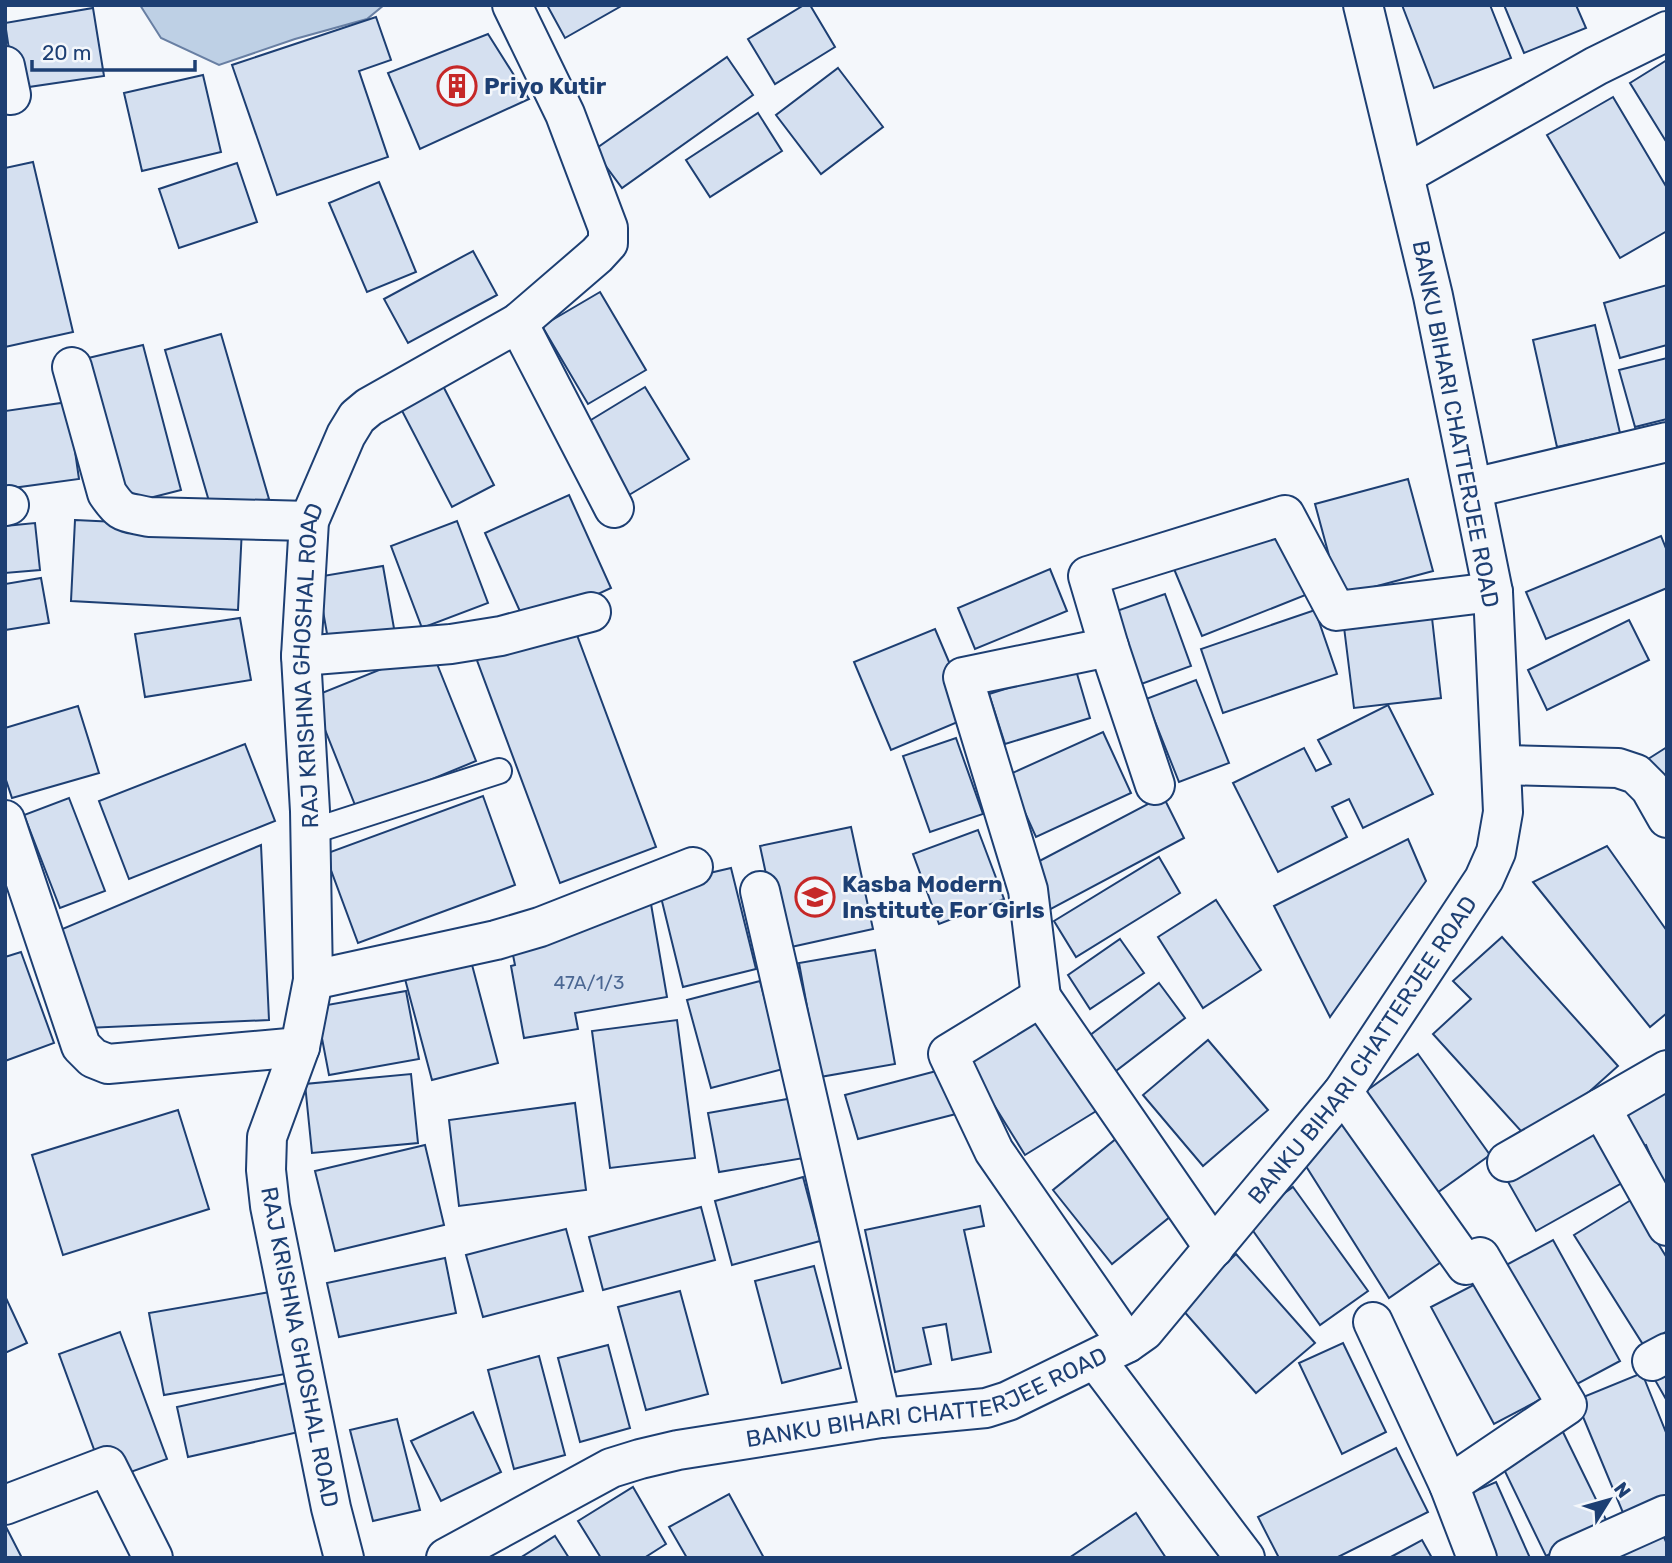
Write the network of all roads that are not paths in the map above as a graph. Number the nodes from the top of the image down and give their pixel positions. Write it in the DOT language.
graph roads {
  1 [pos="512,5"];
  2 [pos="1363,5"];
  3 [pos="1667,31"];
  4 [pos="1404,175"];
  5 [pos="518,323"];
  6 [pos="72,367"];
  7 [pos="1667,442"];
  8 [pos="1473,488"];
  9 [pos="614,508"];
  10 [pos="309,522"];
  11 [pos="1493,592"];
  12 [pos="591,612"];
  13 [pos="1109,647"];
  14 [pos="301,656"];
  15 [pos="1502,765"];
  16 [pos="499,771"];
  17 [pos="1154,785"];
  18 [pos="1667,818"];
  19 [pos="5,820"];
  20 [pos="310,832"];
  21 [pos="693,867"];
  22 [pos="760,891"];
  23 [pos="313,980"];
  24 [pos="1041,997"];
  25 [pos="300,1047"];
  26 [pos="1667,1070"];
  27 [pos="1343,1093"];
  28 [pos="1601,1108"];
  29 [pos="1507,1162"];
  30 [pos="1667,1226"];
  31 [pos="1214,1248"];
  32 [pos="1373,1322"];
  33 [pos="1112,1351"];
  34 [pos="881,1418"];
  35 [pos="1449,1485"];
  36 [pos="5,1505"];
  37 [pos="1665,1515"];
  38 [pos="451,1556"];
  39 [pos="153,1558"];
  40 [pos="344,1558"];
  41 [pos="1245,1558"];
  42 [pos="1477,1558"];
  43 [pos="1569,1558"];
  1 -- 5 [label="street, RAJ KRISHNA GHOSHAL ROAD"];
  2 -- 4 [label="street, BANKU BIHARI CHATTERJEE ROAD"];
  3 -- 4 [label="street"];
  4 -- 8 [label="street, BANKU BIHARI CHATTERJEE ROAD"];
  5 -- 9 [label="street"];
  5 -- 10 [label="street, RAJ KRISHNA GHOSHAL ROAD"];
  6 -- 10 [label="street"];
  7 -- 8 [label="street"];
  8 -- 11 [label="street, BANKU BIHARI CHATTERJEE ROAD"];
  10 -- 14 [label="street, RAJ KRISHNA GHOSHAL ROAD"];
  11 -- 13 [label="street"];
  11 -- 15 [label="street, BANKU BIHARI CHATTERJEE ROAD"];
  12 -- 14 [label="street"];
  13 -- 17 [label="street"];
  13 -- 24 [label="street"];
  14 -- 20 [label="street, RAJ KRISHNA GHOSHAL ROAD"];
  15 -- 18 [label="street"];
  15 -- 27 [label="street, BANKU BIHARI CHATTERJEE ROAD"];
  16 -- 20 [label="lane"];
  19 -- 25 [label="street"];
  20 -- 23 [label="street, RAJ KRISHNA GHOSHAL ROAD"];
  21 -- 23 [label="street"];
  22 -- 34 [label="street"];
  23 -- 25 [label="street, RAJ KRISHNA GHOSHAL ROAD"];
  24 -- 31 [label="street"];
  24 -- 33 [label="street"];
  25 -- 40 [label="street, RAJ KRISHNA GHOSHAL ROAD"];
  26 -- 28 [label="street"];
  27 -- 31 [label="street, BANKU BIHARI CHATTERJEE ROAD"];
  27 -- 35 [label="street"];
  28 -- 29 [label="street"];
  28 -- 30 [label="street"];
  31 -- 33 [label="street, BANKU BIHARI CHATTERJEE ROAD"];
  32 -- 35 [label="street"];
  33 -- 34 [label="street, BANKU BIHARI CHATTERJEE ROAD"];
  33 -- 41 [label="street"];
  34 -- 38 [label="street, BANKU BIHARI CHATTERJEE ROAD"];
  35 -- 42 [label="street"];
  36 -- 39 [label="street"];
  37 -- 43 [label="street"];
}
